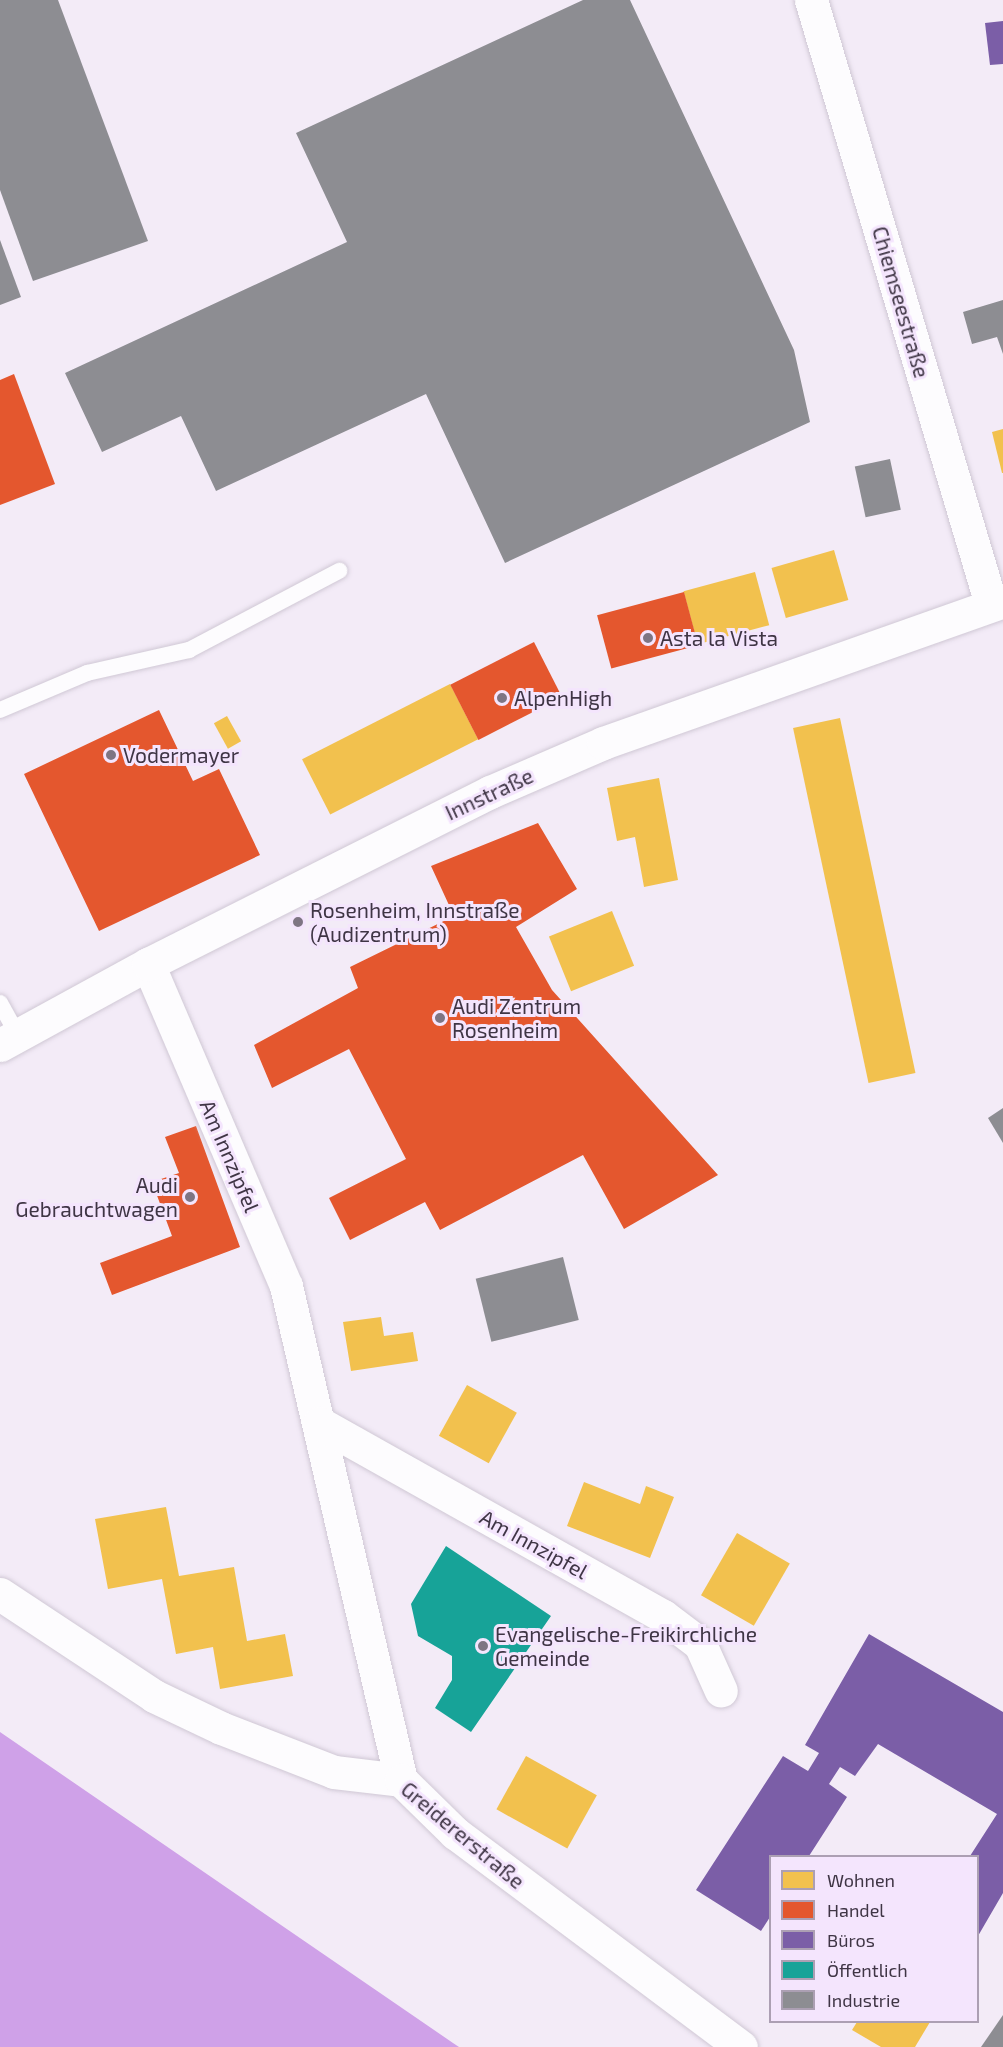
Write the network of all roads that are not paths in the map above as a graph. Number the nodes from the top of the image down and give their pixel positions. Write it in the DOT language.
graph roads {
  1 [pos="811,0"];
  2 [pos="339,571"];
  3 [pos="997,603"];
  4 [pos="0,710"];
  5 [pos="148,964"];
  6 [pos="0,1003"];
  7 [pos="9,1040"];
  8 [pos="319,1423"];
  9 [pos="0,1594"];
  10 [pos="721,1691"];
  11 [pos="401,1779"];
  12 [pos="741,2047"];
  1 -- 3 [label="street, Chiemseestraße"];
  2 -- 4 [label="lane"];
  3 -- 5 [label="street, Innstraße"];
  5 -- 7 [label="street, Innstraße"];
  5 -- 8 [label="street, Am Innzipfel"];
  6 -- 7 [label="lane"];
  8 -- 10 [label="street, Am Innzipfel"];
  8 -- 11 [label="street, Am Innzipfel"];
  9 -- 11 [label="street, Greidererstraße"];
  11 -- 12 [label="street, Greidererstraße"];
}
